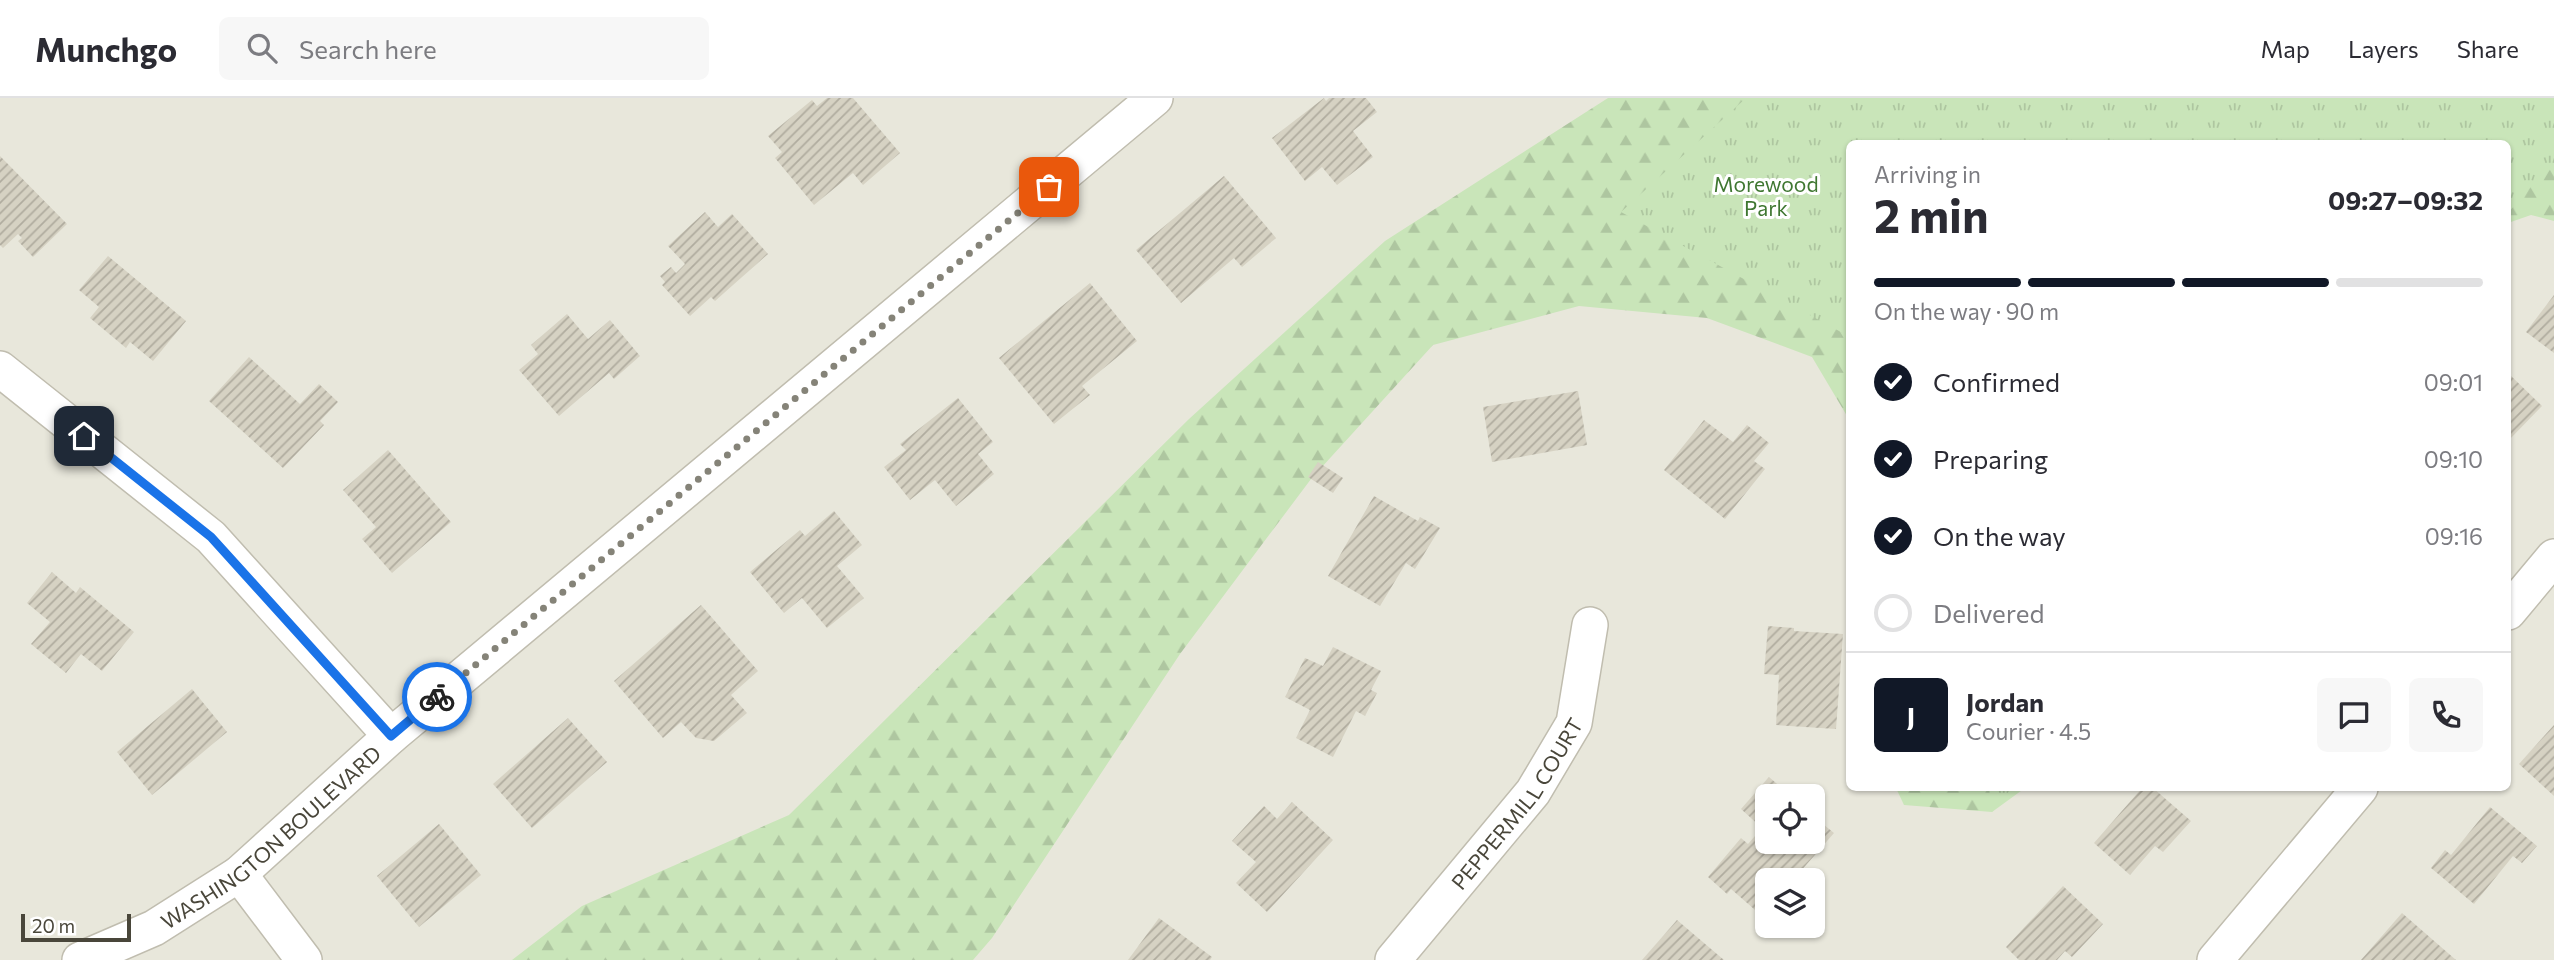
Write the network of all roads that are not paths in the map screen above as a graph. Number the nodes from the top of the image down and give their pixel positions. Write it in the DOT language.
graph roads {
  1 [pos="1155,98"];
  2 [pos="0,369"];
  3 [pos="2554,557"];
  4 [pos="2511,608"];
  5 [pos="1590,625"];
  6 [pos="391,736"];
  7 [pos="2357,791"];
  8 [pos="239,874"];
  9 [pos="79,960"];
  10 [pos="304,960"];
  11 [pos="1392,960"];
  12 [pos="2215,960"];
  1 -- 6 [label="street, WASHINGTON BOULEVARD"];
  2 -- 6 [label="street"];
  3 -- 4 [label="street"];
  5 -- 11 [label="street, PEPPERMILL COURT"];
  6 -- 8 [label="street, WASHINGTON BOULEVARD"];
  7 -- 12 [label="street"];
  8 -- 9 [label="street, WASHINGTON BOULEVARD"];
  8 -- 10 [label="street"];
}
